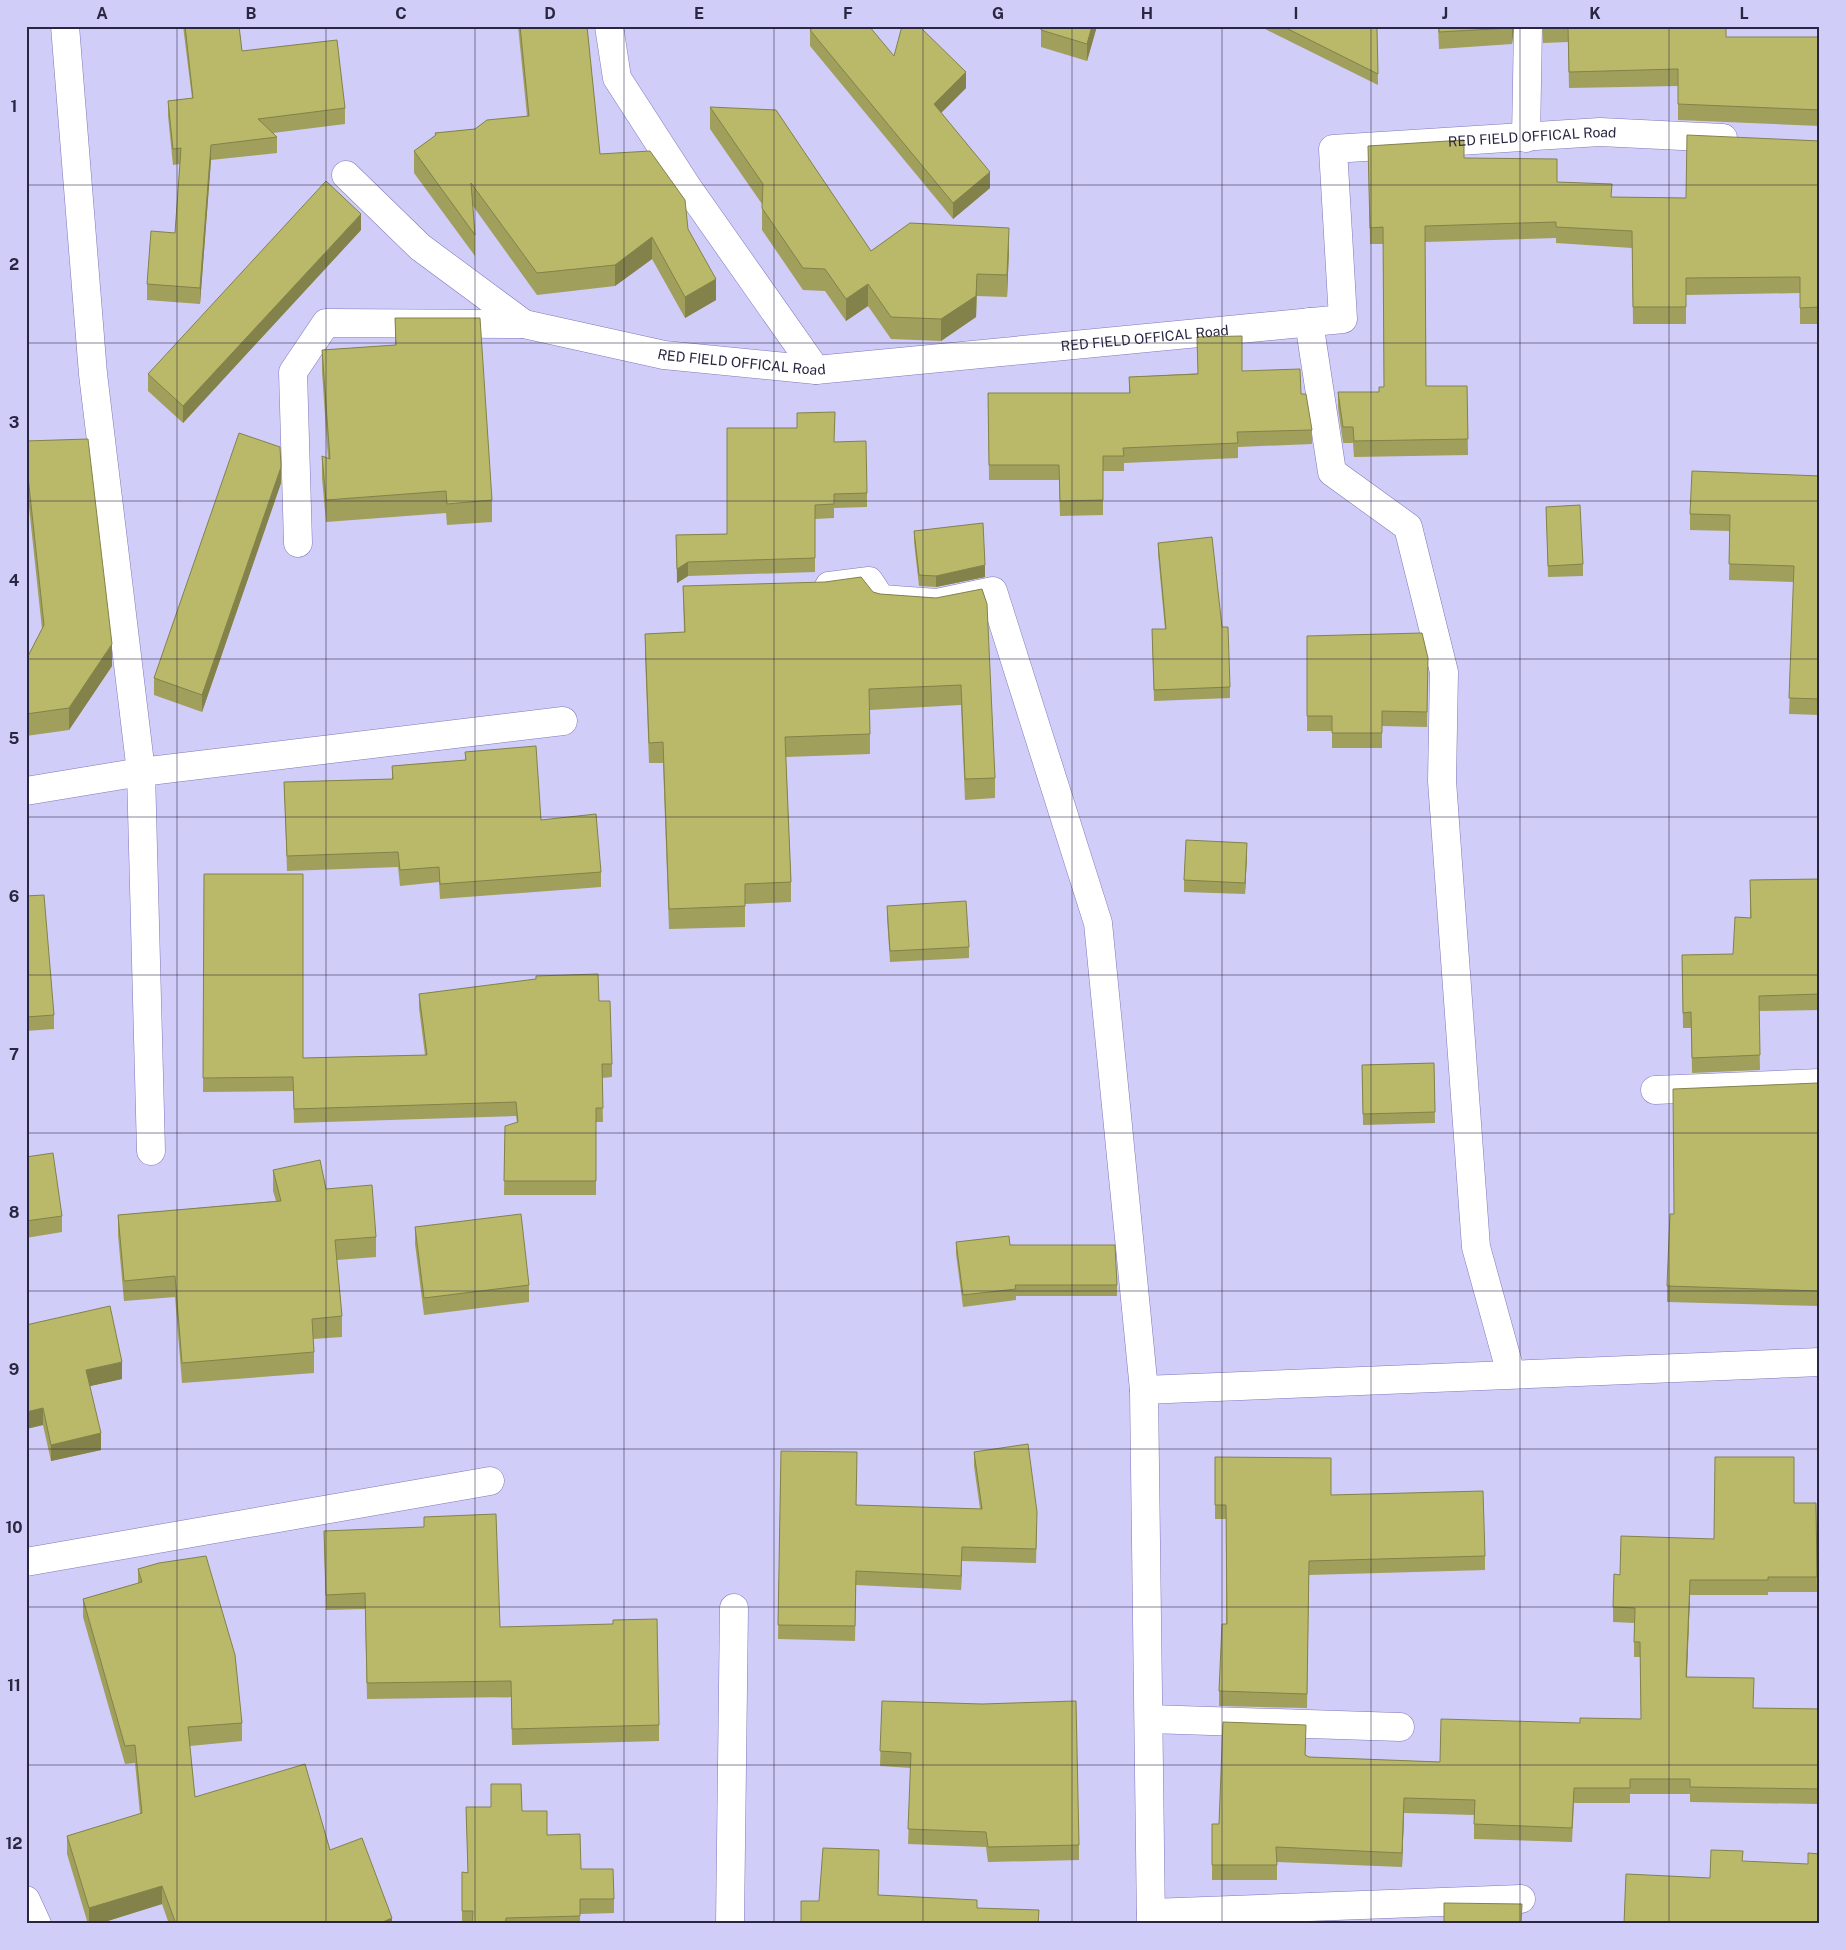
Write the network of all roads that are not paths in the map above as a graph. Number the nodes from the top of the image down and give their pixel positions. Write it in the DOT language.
graph roads {
  1 [pos="65,26"];
  2 [pos="609,26"];
  3 [pos="1528,26"];
  4 [pos="1526,138"];
  5 [pos="1743,138"];
  6 [pos="346,175"];
  7 [pos="1309,322"];
  8 [pos="524,324"];
  9 [pos="816,370"];
  10 [pos="298,543"];
  11 [pos="804,587"];
  12 [pos="563,721"];
  13 [pos="141,772"];
  14 [pos="26,790"];
  15 [pos="1820,1083"];
  16 [pos="1655,1090"];
  17 [pos="151,1151"];
  18 [pos="1820,1362"];
  19 [pos="1512,1374"];
  20 [pos="1144,1390"];
  21 [pos="490,1481"];
  22 [pos="26,1562"];
  23 [pos="734,1608"];
  24 [pos="1148,1718"];
  25 [pos="1400,1728"];
  26 [pos="1521,1899"];
  27 [pos="26,1900"];
  28 [pos="1151,1918"];
  29 [pos="36,1924"];
  30 [pos="730,1924"];
  1 -- 13 [label="street"];
  2 -- 9 [label="street"];
  3 -- 4 [label="street"];
  4 -- 5 [label="street, RED FIELD OFFICAL Road"];
  4 -- 7 [label="street, RED FIELD OFFICAL Road"];
  6 -- 8 [label="street, RED FIELD OFFICAL Road"];
  7 -- 9 [label="street, RED FIELD OFFICAL Road"];
  7 -- 19 [label="street"];
  8 -- 9 [label="street, RED FIELD OFFICAL Road"];
  8 -- 10 [label="street"];
  11 -- 20 [label="street"];
  12 -- 13 [label="street"];
  13 -- 14 [label="street"];
  13 -- 17 [label="street"];
  15 -- 16 [label="street"];
  18 -- 19 [label="street"];
  19 -- 20 [label="street"];
  20 -- 24 [label="street"];
  21 -- 22 [label="street"];
  23 -- 30 [label="street"];
  24 -- 25 [label="street"];
  24 -- 28 [label="street"];
  26 -- 28 [label="street"];
  27 -- 29 [label="street"];
}
